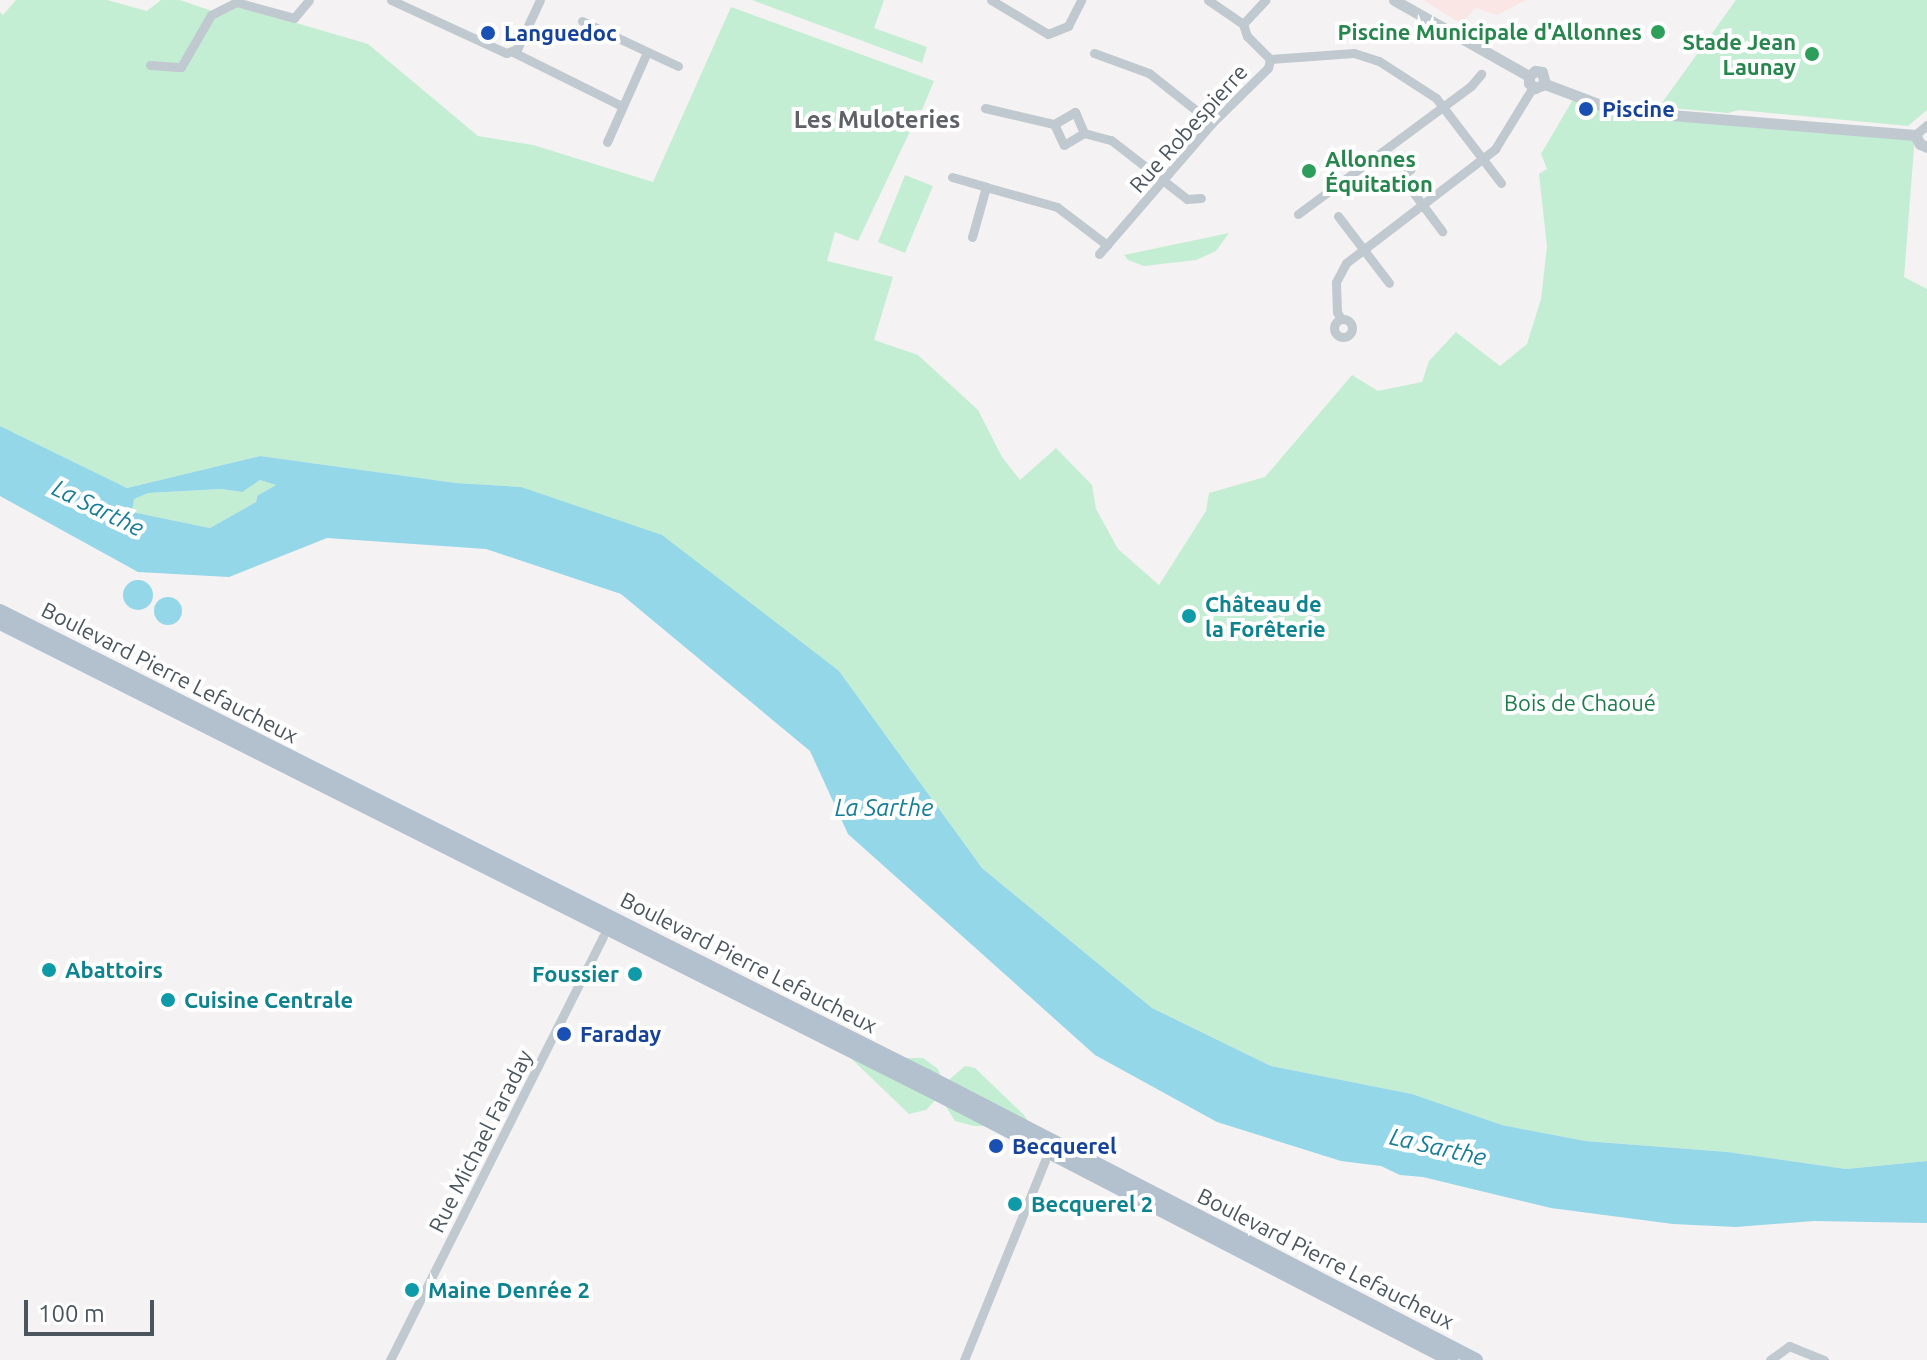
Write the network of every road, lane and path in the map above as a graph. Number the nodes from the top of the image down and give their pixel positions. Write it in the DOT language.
graph roads {
  1 [pos="309,0"];
  2 [pos="391,0"];
  3 [pos="540,0"];
  4 [pos="991,0"];
  5 [pos="1081,0"];
  6 [pos="1208,0"];
  7 [pos="1265,0"];
  8 [pos="1394,0"];
  9 [pos="582,21"];
  10 [pos="1243,24"];
  11 [pos="513,52"];
  12 [pos="647,52"];
  13 [pos="1094,53"];
  14 [pos="1270,59"];
  15 [pos="150,65"];
  16 [pos="678,66"];
  17 [pos="1481,74"];
  18 [pos="1535,82"];
  19 [pos="622,106"];
  20 [pos="1443,107"];
  21 [pos="985,108"];
  22 [pos="1212,123"];
  23 [pos="1054,124"];
  24 [pos="1927,125"];
  25 [pos="1084,133"];
  26 [pos="1915,135"];
  27 [pos="607,142"];
  28 [pos="1927,147"];
  29 [pos="1483,159"];
  30 [pos="1411,169"];
  31 [pos="1401,176"];
  32 [pos="952,177"];
  33 [pos="1163,180"];
  34 [pos="1391,183"];
  35 [pos="1501,183"];
  36 [pos="986,187"];
  37 [pos="1201,198"];
  38 [pos="1423,205"];
  39 [pos="1298,214"];
  40 [pos="1338,216"];
  41 [pos="1442,231"];
  42 [pos="972,237"];
  43 [pos="1107,245"];
  44 [pos="1364,250"];
  45 [pos="1099,254"];
  46 [pos="1389,283"];
  47 [pos="1341,319"];
  48 [pos="1,614"];
  49 [pos="603,937"];
  50 [pos="942,1090"];
  51 [pos="1045,1161"];
  52 [pos="390,1360"];
  53 [pos="964,1360"];
  54 [pos="1451,1360"];
  55 [pos="1476,1360"];
  56 [pos="1770,1360"];
  57 [pos="1824,1360"];
  1 -- 15 [label="street"];
  2 -- 11 [label="street"];
  3 -- 11 [label="street"];
  4 -- 5 [label="street"];
  6 -- 10 [label="street"];
  7 -- 10 [label="street"];
  8 -- 18 [label="street"];
  9 -- 12 [label="street"];
  10 -- 14 [label="street"];
  11 -- 19 [label="street"];
  12 -- 16 [label="street"];
  12 -- 19 [label="street"];
  13 -- 22 [label="street"];
  14 -- 20 [label="street, Rue Robespierre"];
  14 -- 22 [label="street, Rue Robespierre"];
  17 -- 20 [label="street"];
  18 -- 26 [label="street"];
  18 -- 29 [label="street"];
  19 -- 27 [label="street"];
  20 -- 29 [label="street, Rue Robespierre"];
  20 -- 39 [label="street"];
  21 -- 23 [label="street"];
  22 -- 33 [label="street, Rue Robespierre"];
  23 -- 25 [label="street"];
  23 -- 25 [label="street"];
  24 -- 26 [label="street"];
  25 -- 33 [label="street"];
  26 -- 28 [label="street"];
  29 -- 35 [label="street, Rue Robespierre"];
  29 -- 38 [label="street"];
  30 -- 31 [label="street"];
  31 -- 34 [label="street"];
  31 -- 38 [label="street"];
  32 -- 36 [label="street"];
  33 -- 37 [label="street"];
  33 -- 43 [label="street, Rue Robespierre"];
  36 -- 42 [label="street"];
  36 -- 43 [label="street"];
  38 -- 41 [label="street"];
  38 -- 44 [label="street"];
  40 -- 44 [label="street"];
  43 -- 45 [label="street, Rue Robespierre"];
  44 -- 46 [label="street"];
  44 -- 47 [label="street"];
  48 -- 50 [label="main road, Boulevard Pierre Lefaucheux"];
  49 -- 52 [label="street, Rue Michael Faraday"];
  50 -- 54 [label="main road, Boulevard Pierre Lefaucheux"];
  50 -- 55 [label="main road, Boulevard Pierre Lefaucheux"];
  51 -- 53 [label="street"];
  56 -- 57 [label="street"];
}
